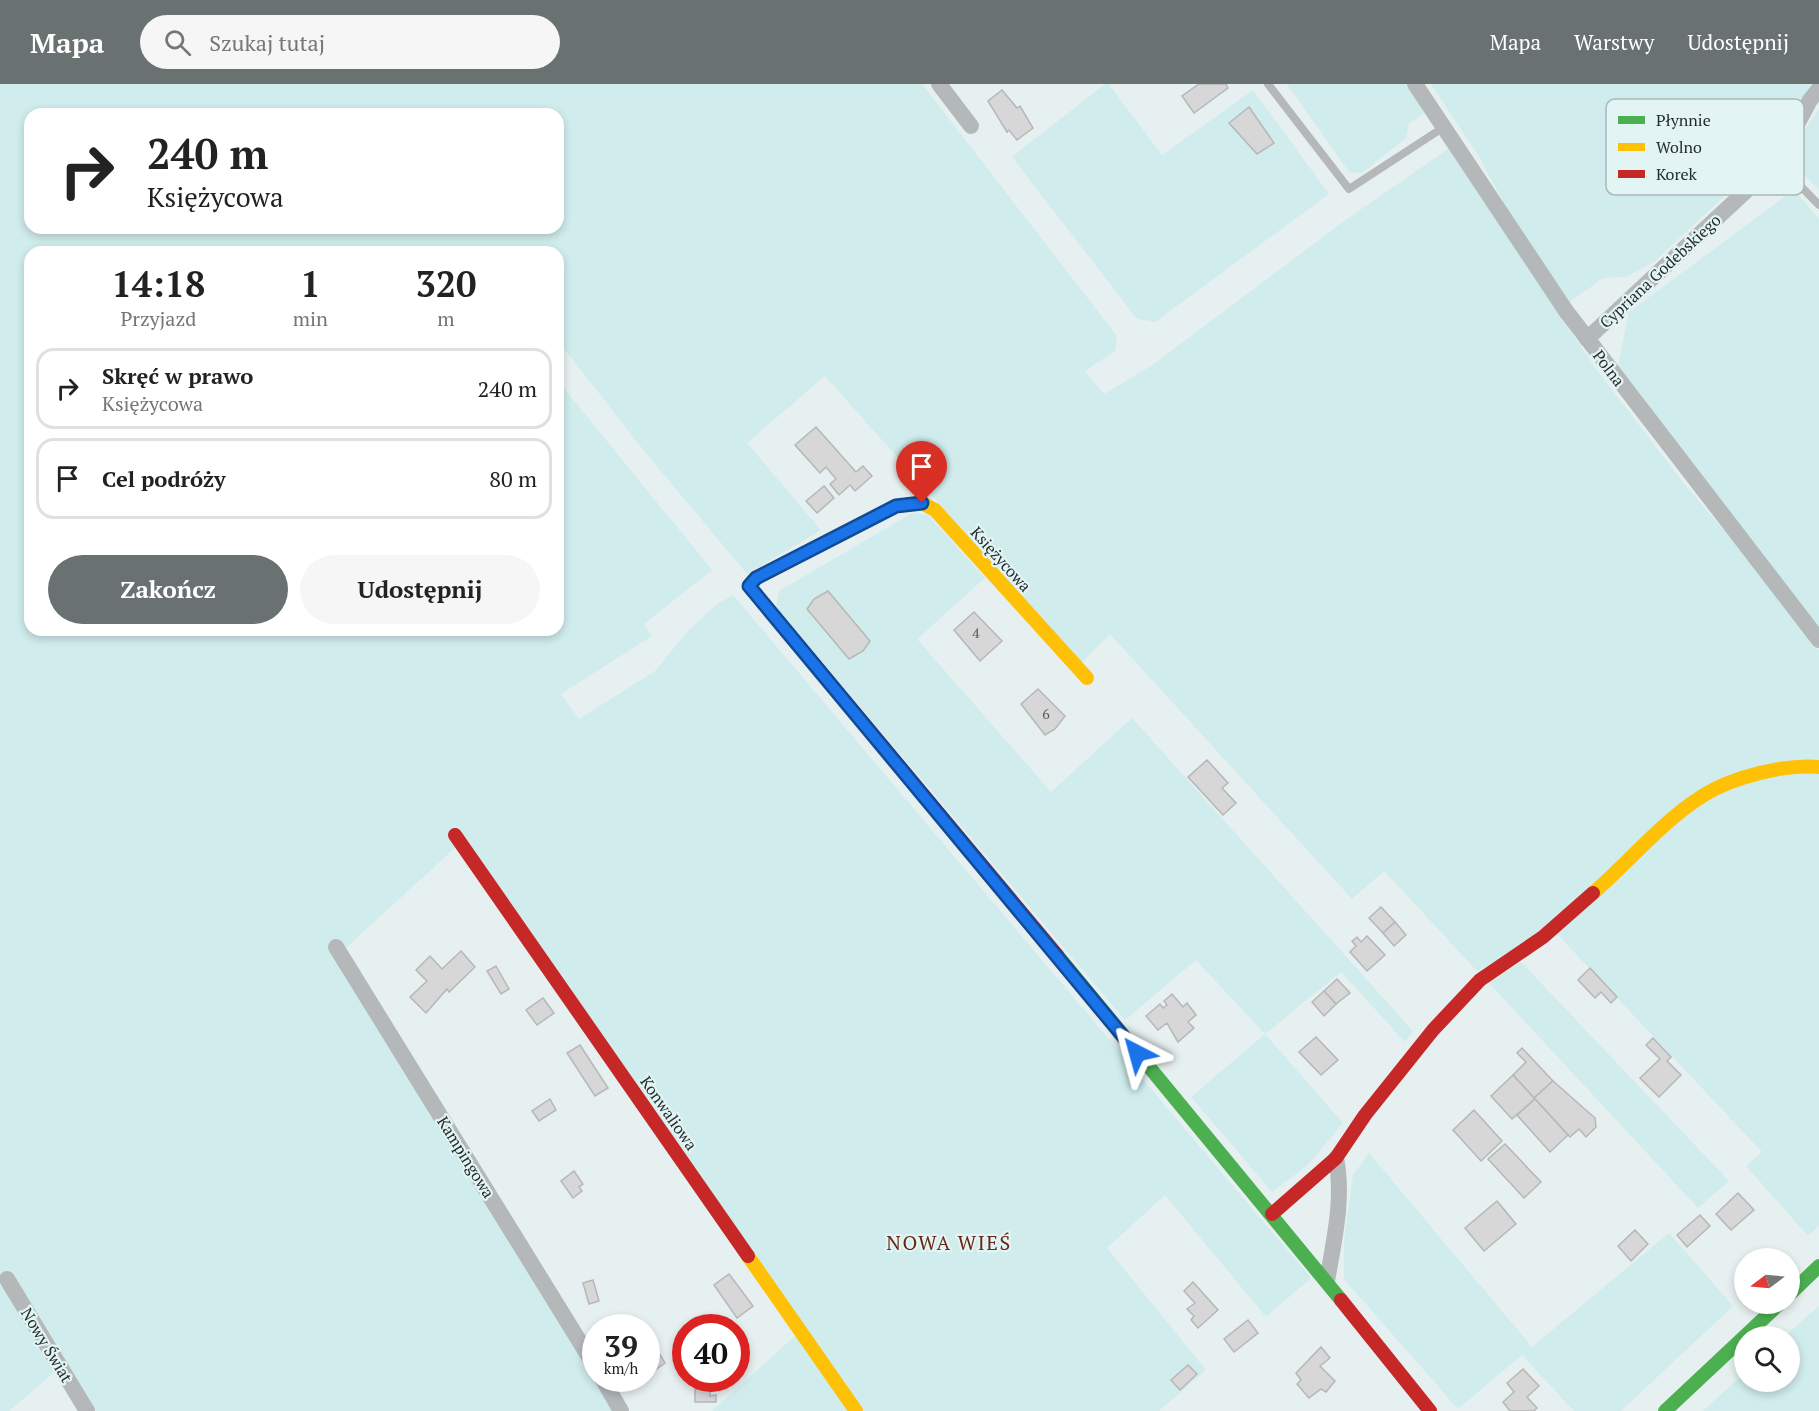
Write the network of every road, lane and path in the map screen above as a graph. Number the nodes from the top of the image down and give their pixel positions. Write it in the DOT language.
graph roads {
  1 [pos="939,84"];
  2 [pos="1268,84"];
  3 [pos="1416,84"];
  4 [pos="1819,89"];
  5 [pos="1804,111"];
  6 [pos="971,126"];
  7 [pos="1444,128"];
  8 [pos="1804,190"];
  9 [pos="1742,195"];
  10 [pos="1819,205"];
  11 [pos="1587,339"];
  12 [pos="1819,640"];
  13 [pos="1087,678"];
  14 [pos="1819,767"];
  15 [pos="455,835"];
  16 [pos="336,947"];
  17 [pos="1336,1158"];
  18 [pos="1272,1214"];
  19 [pos="1819,1266"];
  20 [pos="7,1279"];
  21 [pos="1327,1281"];
  22 [pos="1800,1284"];
  23 [pos="1768,1314"];
  24 [pos="582,1345"];
  25 [pos="610,1392"];
  26 [pos="87,1411"];
  27 [pos="621,1411"];
  28 [pos="856,1411"];
  29 [pos="1430,1411"];
  30 [pos="1665,1411"];
  1 -- 6 [label="street"];
  2 -- 7 [label="lane"];
  3 -- 7 [label="street, Polna"];
  4 -- 5 [label="street, Cypriana Godebskiego"];
  7 -- 11 [label="street, Polna"];
  8 -- 10 [label="lane"];
  9 -- 11 [label="street, Cypriana Godebskiego"];
  11 -- 12 [label="street, Polna"];
  13 -- 18 [label="street, Księżycowa"];
  14 -- 17 [label="street"];
  15 -- 28 [label="street, Konwaliowa"];
  16 -- 24 [label="street, Kampingowa"];
  17 -- 18 [label="street"];
  17 -- 21 [label="street"];
  18 -- 21 [label="street"];
  19 -- 22 [label="street"];
  20 -- 26 [label="street, Nowy Świat"];
  21 -- 29 [label="street"];
  23 -- 30 [label="street"];
  25 -- 27 [label="street"];
}
